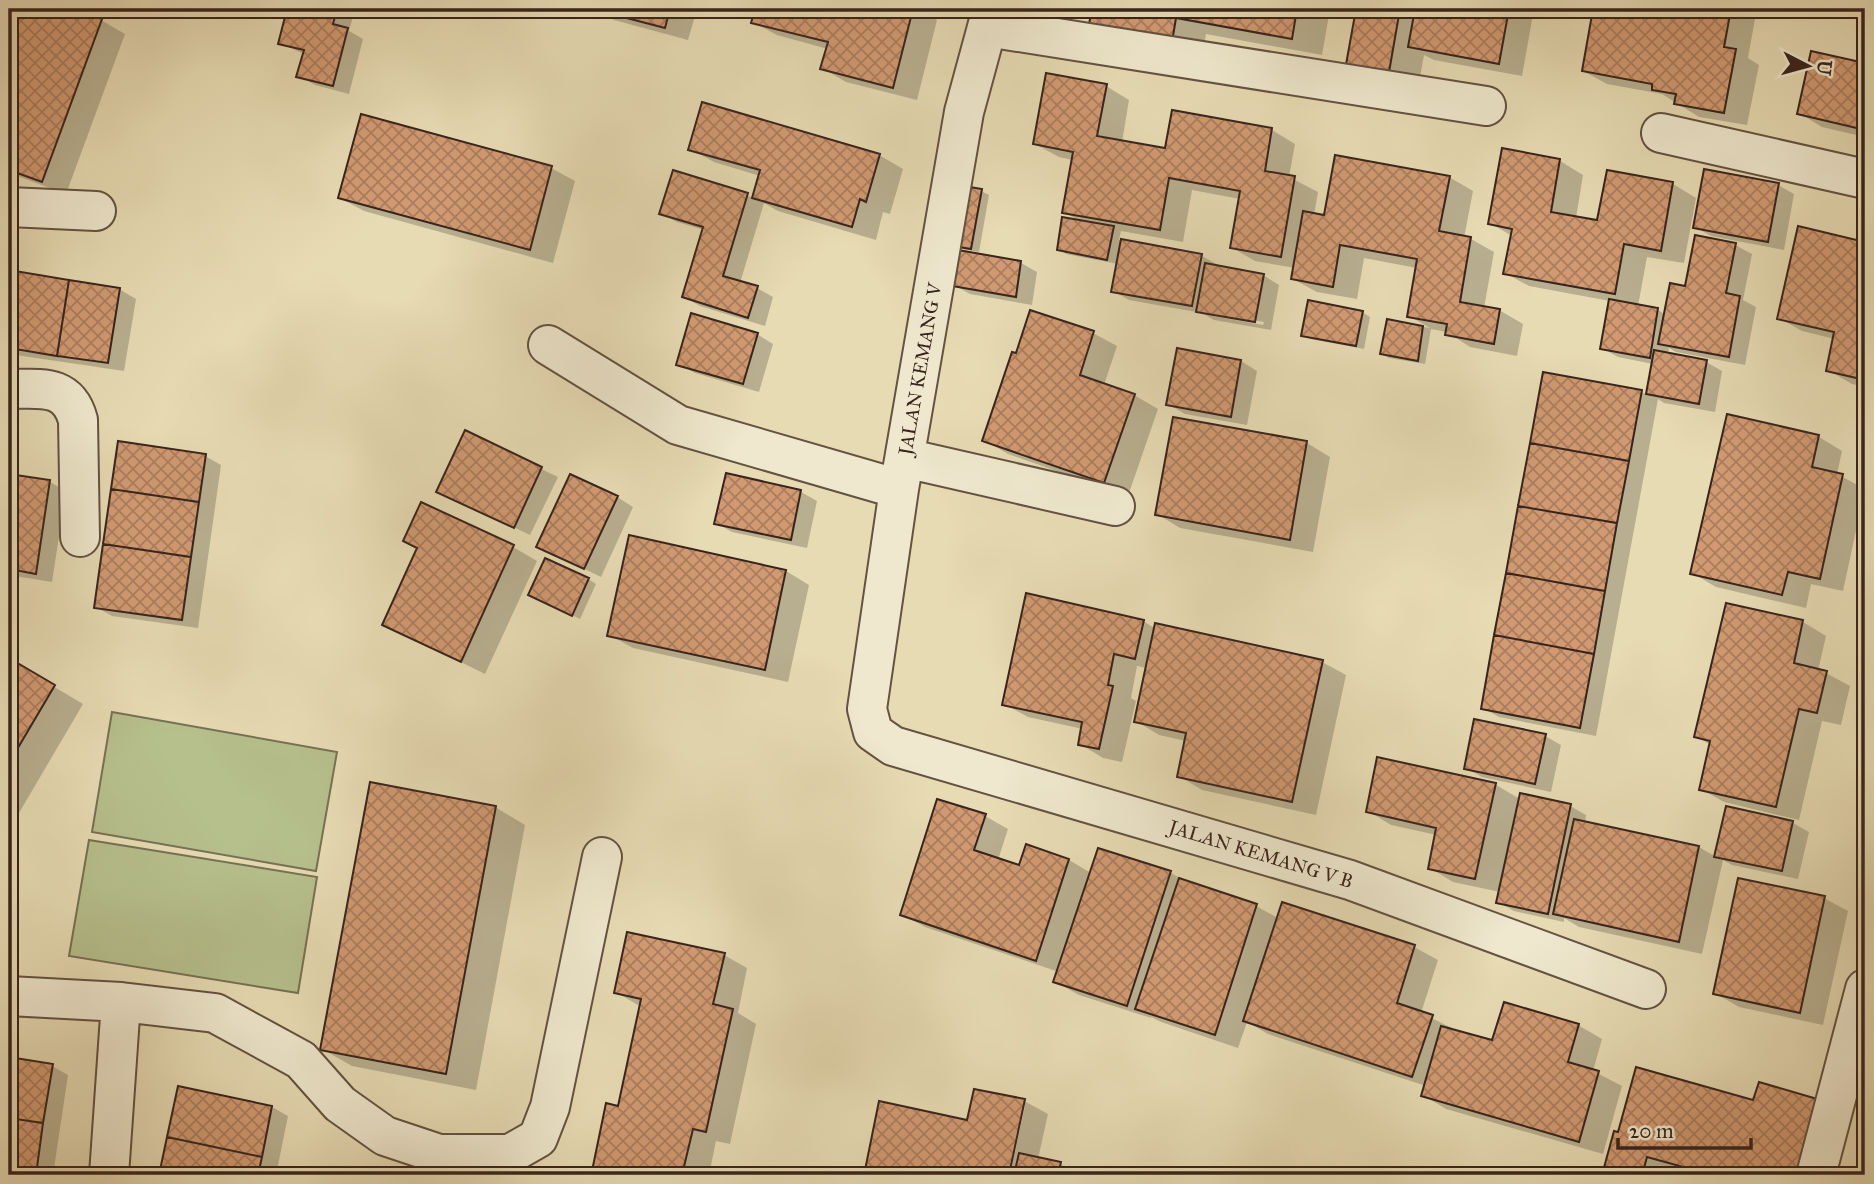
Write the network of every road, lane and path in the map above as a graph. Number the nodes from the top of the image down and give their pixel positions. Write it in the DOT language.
graph roads {
  1 [pos="989,18"];
  2 [pos="1486,106"];
  3 [pos="1661,133"];
  4 [pos="1865,179"];
  5 [pos="9,207"];
  6 [pos="96,211"];
  7 [pos="548,345"];
  8 [pos="9,389"];
  9 [pos="902,473"];
  10 [pos="1115,506"];
  11 [pos="80,537"];
  12 [pos="873,732"];
  13 [pos="602,857"];
  14 [pos="1646,989"];
  15 [pos="1865,989"];
  16 [pos="9,996"];
  17 [pos="121,1002"];
  18 [pos="109,1175"];
  19 [pos="1816,1175"];
  1 -- 2 [label="street"];
  1 -- 9 [label="street, JALAN KEMANG V"];
  3 -- 4 [label="street"];
  5 -- 6 [label="street"];
  7 -- 9 [label="street"];
  8 -- 11 [label="street"];
  9 -- 10 [label="street"];
  9 -- 12 [label="street, JALAN KEMANG V"];
  12 -- 14 [label="street, JALAN KEMANG V B"];
  13 -- 17 [label="street"];
  15 -- 19 [label="street"];
  16 -- 17 [label="street"];
  17 -- 18 [label="street"];
}
